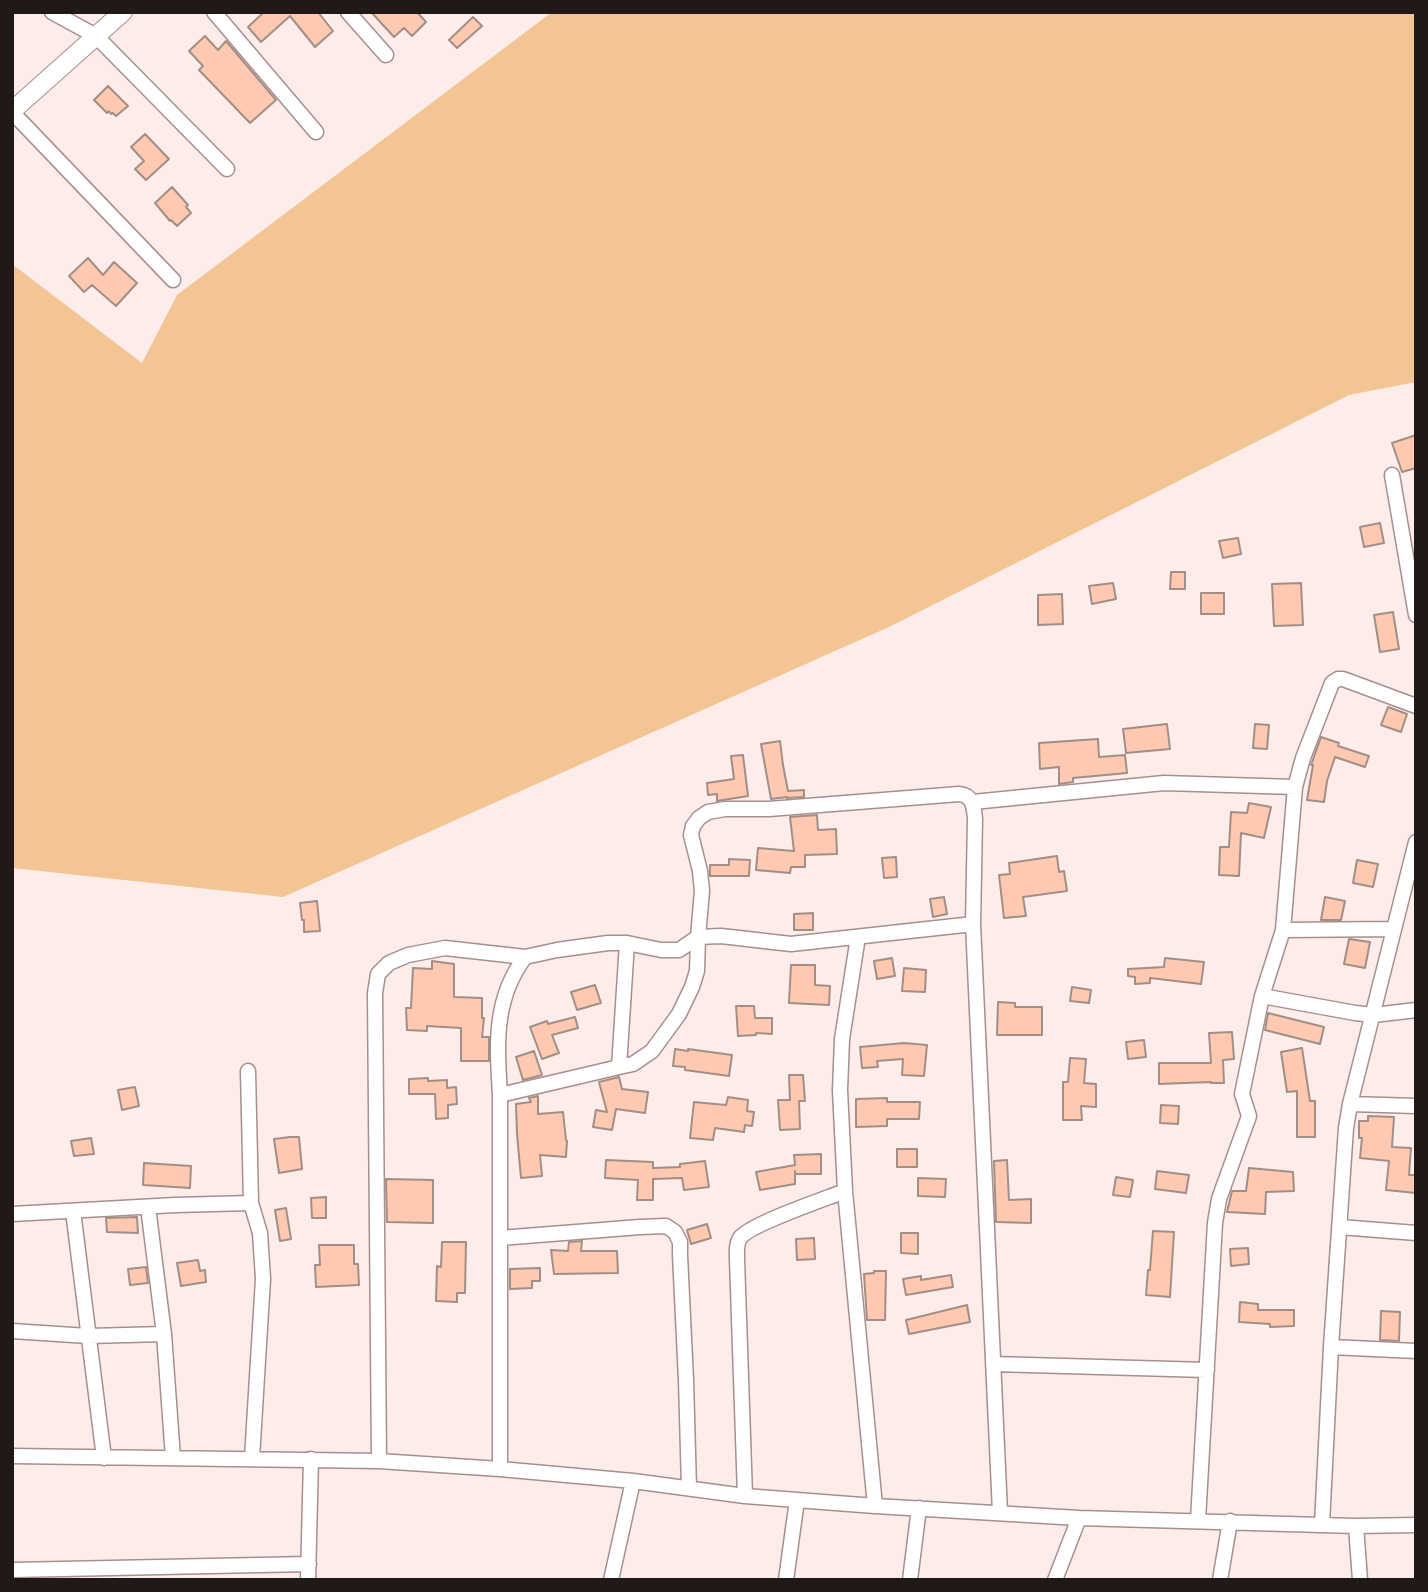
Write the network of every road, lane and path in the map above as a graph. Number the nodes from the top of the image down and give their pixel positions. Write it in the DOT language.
graph roads {
  1 [pos="52,12"];
  2 [pos="123,12"];
  3 [pos="214,12"];
  4 [pos="348,12"];
  5 [pos="96,36"];
  6 [pos="386,55"];
  7 [pos="12,112"];
  8 [pos="316,132"];
  9 [pos="227,169"];
  10 [pos="173,280"];
  11 [pos="1392,475"];
  12 [pos="1416,615"];
  13 [pos="1416,706"];
  14 [pos="1295,787"];
  15 [pos="973,802"];
  16 [pos="1416,842"];
  17 [pos="973,924"];
  18 [pos="1394,929"];
  19 [pos="1283,930"];
  20 [pos="698,937"];
  21 [pos="858,937"];
  22 [pos="627,943"];
  23 [pos="524,957"];
  24 [pos="1262,996"];
  25 [pos="1416,1010"];
  26 [pos="1374,1015"];
  27 [pos="619,1067"];
  28 [pos="248,1071"];
  29 [pos="500,1095"];
  30 [pos="1350,1104"];
  31 [pos="1416,1106"];
  32 [pos="845,1191"];
  33 [pos="251,1203"];
  34 [pos="148,1207"];
  35 [pos="73,1211"];
  36 [pos="12,1214"];
  37 [pos="1339,1227"];
  38 [pos="1416,1233"];
  39 [pos="500,1238"];
  40 [pos="12,1331"];
  41 [pos="164,1334"];
  42 [pos="88,1336"];
  43 [pos="1331,1347"];
  44 [pos="1416,1351"];
  45 [pos="993,1364"];
  46 [pos="1207,1370"];
  47 [pos="12,1456"];
  48 [pos="103,1458"];
  49 [pos="173,1458"];
  50 [pos="251,1458"];
  51 [pos="311,1459"];
  52 [pos="379,1461"];
  53 [pos="500,1469"];
  54 [pos="633,1481"];
  55 [pos="688,1488"];
  56 [pos="745,1496"];
  57 [pos="797,1500"];
  58 [pos="875,1506"];
  59 [pos="919,1508"];
  60 [pos="1000,1512"];
  61 [pos="1079,1518"];
  62 [pos="1198,1520"];
  63 [pos="1230,1521"];
  64 [pos="1322,1524"];
  65 [pos="1416,1525"];
  66 [pos="1356,1526"];
  67 [pos="309,1564"];
  68 [pos="12,1570"];
  69 [pos="308,1580"];
  70 [pos="611,1580"];
  71 [pos="786,1580"];
  72 [pos="911,1580"];
  73 [pos="1055,1580"];
  74 [pos="1220,1580"];
  75 [pos="1360,1580"];
  1 -- 5 [label="street"];
  2 -- 5 [label="street"];
  3 -- 8 [label="street"];
  4 -- 6 [label="street"];
  5 -- 7 [label="street"];
  5 -- 9 [label="street"];
  7 -- 10 [label="street"];
  11 -- 12 [label="street"];
  13 -- 14 [label="street"];
  14 -- 15 [label="street"];
  14 -- 19 [label="street"];
  15 -- 17 [label="street"];
  15 -- 20 [label="street"];
  16 -- 18 [label="street"];
  17 -- 21 [label="street"];
  17 -- 45 [label="street"];
  18 -- 19 [label="street"];
  18 -- 26 [label="street"];
  19 -- 24 [label="street"];
  20 -- 21 [label="street"];
  20 -- 22 [label="street"];
  20 -- 27 [label="street"];
  21 -- 32 [label="street"];
  22 -- 23 [label="street"];
  22 -- 27 [label="street"];
  23 -- 29 [label="street"];
  23 -- 52 [label="street"];
  24 -- 26 [label="street"];
  24 -- 46 [label="street"];
  25 -- 26 [label="street"];
  26 -- 30 [label="street"];
  27 -- 29 [label="street"];
  28 -- 33 [label="street"];
  29 -- 39 [label="street"];
  30 -- 31 [label="street"];
  30 -- 37 [label="street"];
  32 -- 56 [label="street"];
  32 -- 58 [label="street"];
  33 -- 34 [label="street"];
  33 -- 50 [label="street"];
  34 -- 35 [label="street"];
  34 -- 41 [label="street"];
  35 -- 36 [label="street"];
  35 -- 42 [label="street"];
  37 -- 38 [label="street"];
  37 -- 43 [label="street"];
  39 -- 53 [label="street"];
  39 -- 55 [label="street"];
  40 -- 42 [label="street"];
  41 -- 42 [label="street"];
  41 -- 49 [label="street"];
  42 -- 48 [label="street"];
  43 -- 44 [label="street"];
  43 -- 64 [label="street"];
  45 -- 46 [label="street"];
  45 -- 60 [label="street"];
  46 -- 62 [label="street"];
  47 -- 48 [label="street"];
  48 -- 49 [label="street"];
  49 -- 50 [label="street"];
  50 -- 51 [label="street"];
  51 -- 52 [label="street"];
  51 -- 67 [label="street"];
  52 -- 53 [label="street"];
  53 -- 54 [label="street"];
  54 -- 55 [label="street"];
  54 -- 70 [label="street"];
  55 -- 56 [label="street"];
  56 -- 57 [label="street"];
  57 -- 58 [label="street"];
  57 -- 71 [label="street"];
  58 -- 59 [label="street"];
  59 -- 60 [label="street"];
  59 -- 72 [label="street"];
  60 -- 61 [label="street"];
  61 -- 62 [label="street"];
  61 -- 73 [label="street"];
  62 -- 63 [label="street"];
  63 -- 64 [label="street"];
  63 -- 74 [label="street"];
  64 -- 66 [label="street"];
  65 -- 66 [label="street"];
  66 -- 75 [label="street"];
  67 -- 68 [label="street"];
  67 -- 69 [label="street"];
}
